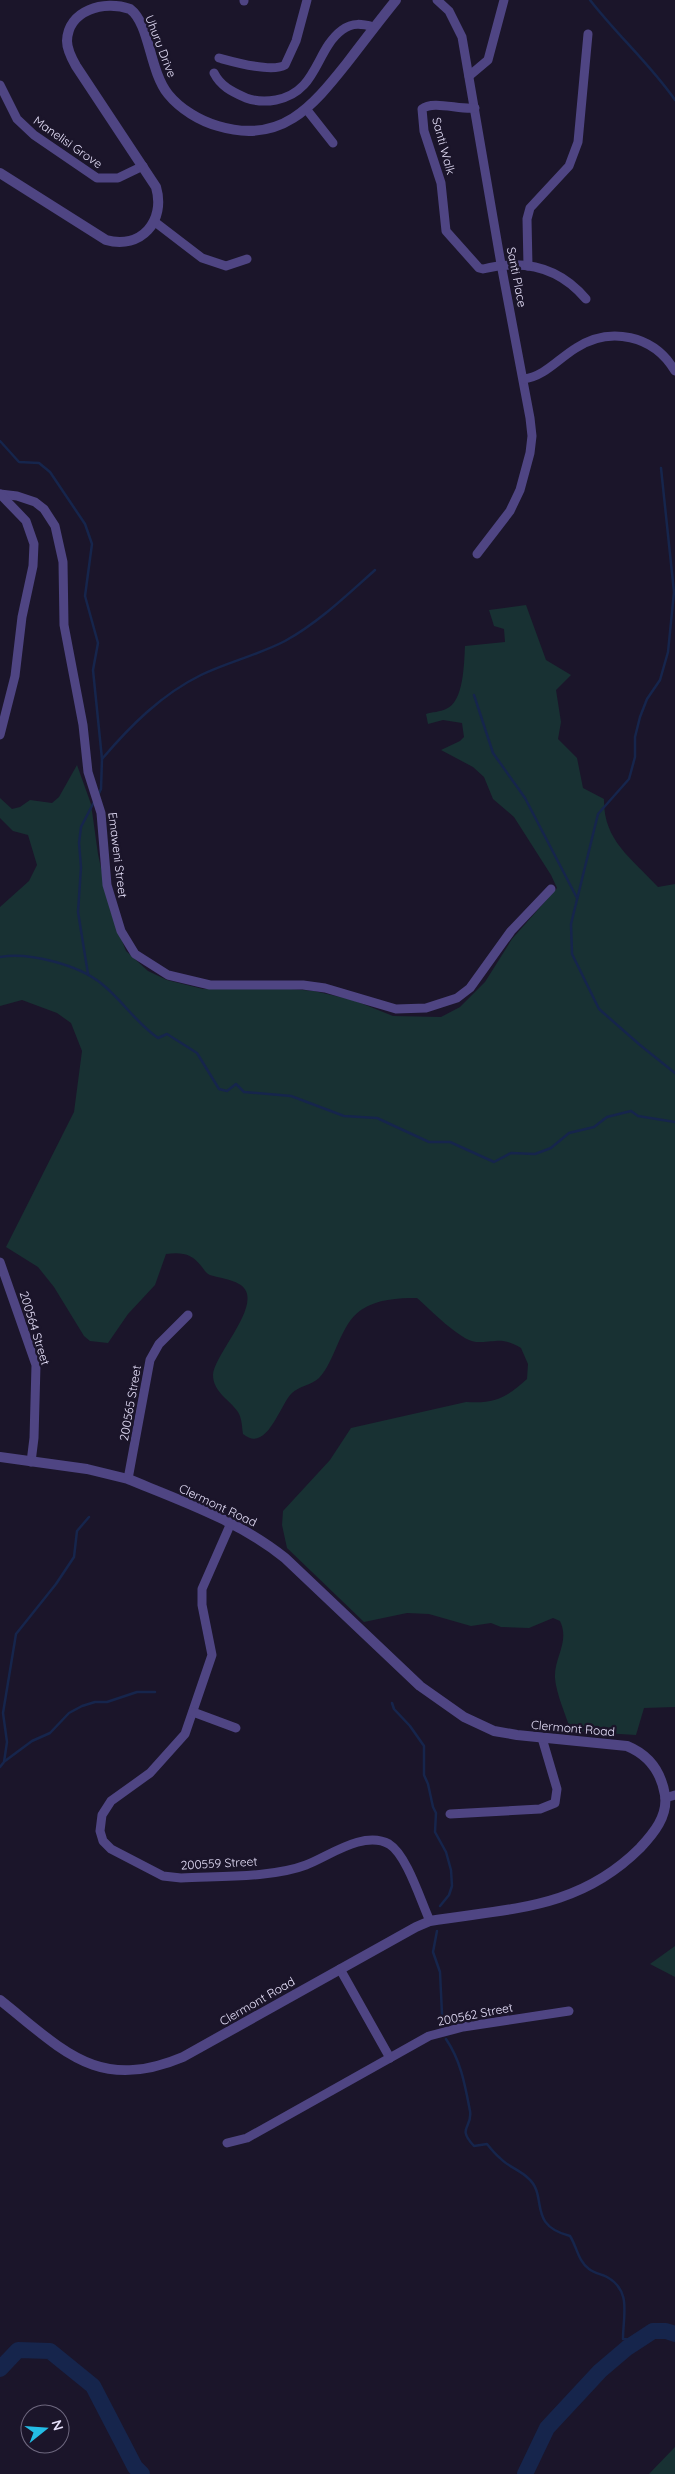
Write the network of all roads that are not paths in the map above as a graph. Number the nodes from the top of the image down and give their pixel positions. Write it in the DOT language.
graph roads {
  1 [pos="307,0"];
  2 [pos="396,0"];
  3 [pos="437,0"];
  4 [pos="504,0"];
  5 [pos="374,26"];
  6 [pos="588,34"];
  7 [pos="219,58"];
  8 [pos="214,73"];
  9 [pos="469,76"];
  10 [pos="0,85"];
  11 [pos="475,108"];
  12 [pos="307,110"];
  13 [pos="333,143"];
  14 [pos="143,166"];
  15 [pos="0,173"];
  16 [pos="155,222"];
  17 [pos="247,259"];
  18 [pos="501,264"];
  19 [pos="528,266"];
  20 [pos="586,299"];
  21 [pos="675,371"];
  22 [pos="524,379"];
  23 [pos="0,494"];
  24 [pos="476,554"];
  25 [pos="0,735"];
  26 [pos="551,889"];
  27 [pos="0,1262"];
  28 [pos="188,1314"];
  29 [pos="0,1457"];
  30 [pos="31,1462"];
  31 [pos="128,1479"];
  32 [pos="231,1523"];
  33 [pos="193,1712"];
  34 [pos="236,1728"];
  35 [pos="542,1738"];
  36 [pos="670,1797"];
  37 [pos="450,1814"];
  38 [pos="430,1921"];
  39 [pos="340,1969"];
  40 [pos="0,2000"];
  41 [pos="569,2011"];
  42 [pos="390,2058"];
  43 [pos="227,2143"];
  1 -- 7 [label="street"];
  2 -- 5 [label="street, Uhuru Drive"];
  3 -- 9 [label="street, Santi Place"];
  4 -- 9 [label="street"];
  5 -- 8 [label="street"];
  5 -- 12 [label="street, Uhuru Drive"];
  6 -- 19 [label="street"];
  9 -- 11 [label="street, Santi Place"];
  10 -- 14 [label="street, Manelisi Grove"];
  11 -- 18 [label="street, Santi Place"];
  11 -- 18 [label="street, Santi Walk"];
  12 -- 13 [label="street"];
  12 -- 14 [label="street, Uhuru Drive"];
  14 -- 16 [label="street, Uhuru Drive"];
  15 -- 16 [label="street"];
  16 -- 17 [label="street"];
  18 -- 19 [label="street"];
  18 -- 22 [label="street, Santi Place"];
  19 -- 20 [label="street"];
  21 -- 22 [label="street"];
  22 -- 24 [label="street, Santi Place"];
  23 -- 25 [label="street"];
  23 -- 26 [label="street, Emaweni Street"];
  27 -- 30 [label="street, 200564 Street"];
  28 -- 31 [label="street, 200565 Street"];
  29 -- 30 [label="street, Clermont Road"];
  30 -- 31 [label="street, Clermont Road"];
  31 -- 32 [label="street, Clermont Road"];
  32 -- 33 [label="street, 200559 Street"];
  32 -- 35 [label="street, Clermont Road"];
  33 -- 34 [label="street"];
  33 -- 38 [label="street, 200559 Street"];
  35 -- 36 [label="street, Clermont Road"];
  35 -- 37 [label="street"];
  36 -- 38 [label="street, Clermont Road"];
  38 -- 39 [label="street, Clermont Road"];
  39 -- 40 [label="street, Clermont Road"];
  39 -- 42 [label="street"];
  41 -- 42 [label="street, 200562 Street"];
  42 -- 43 [label="street, 200562 Street"];
}
